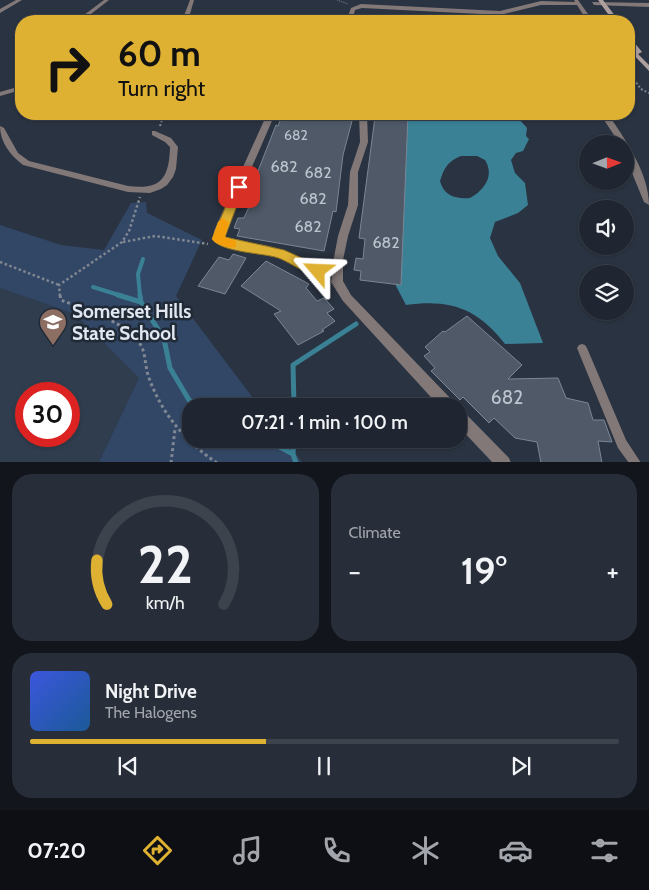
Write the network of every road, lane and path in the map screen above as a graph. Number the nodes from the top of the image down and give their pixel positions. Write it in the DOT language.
graph roads {
  1 [pos="20,0"];
  2 [pos="107,0"];
  3 [pos="192,0"];
  4 [pos="597,1"];
  5 [pos="577,2"];
  6 [pos="649,5"];
  7 [pos="1,10"];
  8 [pos="87,15"];
  9 [pos="187,15"];
  10 [pos="351,15"];
  11 [pos="586,15"];
  12 [pos="605,15"];
  13 [pos="610,15"];
  14 [pos="635,48"];
  15 [pos="635,53"];
  16 [pos="643,62"];
  17 [pos="649,69"];
  18 [pos="635,81"];
  19 [pos="15,90"];
  20 [pos="649,93"];
  21 [pos="0,94"];
  22 [pos="163,120"];
  23 [pos="268,120"];
  24 [pos="363,120"];
  25 [pos="608,120"];
  26 [pos="0,128"];
  27 [pos="155,133"];
  28 [pos="618,135"];
  29 [pos="634,168"];
  30 [pos="142,191"];
  31 [pos="649,202"];
  32 [pos="122,242"];
  33 [pos="198,242"];
  34 [pos="0,262"];
  35 [pos="337,274"];
  36 [pos="59,285"];
  37 [pos="582,348"];
  38 [pos="440,398"];
  39 [pos="467,425"];
  40 [pos="175,428"];
  41 [pos="171,462"];
  42 [pos="217,462"];
  43 [pos="504,462"];
  44 [pos="636,462"];
  1 -- 7 [label="street"];
  2 -- 8 [label="street"];
  3 -- 9 [label="street"];
  4 -- 6 [label="street"];
  4 -- 12 [label="main road"];
  4 -- 13 [label="main road"];
  5 -- 10 [label="street"];
  5 -- 11 [label="street"];
  14 -- 16 [label="main road"];
  15 -- 16 [label="main road"];
  16 -- 17 [label="main road"];
  18 -- 20 [label="path"];
  19 -- 21 [label="street"];
  22 -- 27 [label="path"];
  23 -- 35 [label="street"];
  24 -- 35 [label="street"];
  25 -- 28 [label="street"];
  26 -- 30 [label="street"];
  27 -- 30 [label="street"];
  29 -- 31 [label="street"];
  30 -- 32 [label="path"];
  32 -- 33 [label="path"];
  32 -- 36 [label="path"];
  34 -- 36 [label="path"];
  35 -- 38 [label="street"];
  36 -- 40 [label="path"];
  37 -- 44 [label="lane"];
  39 -- 43 [label="street"];
  40 -- 41 [label="path"];
  40 -- 42 [label="path"];
}
